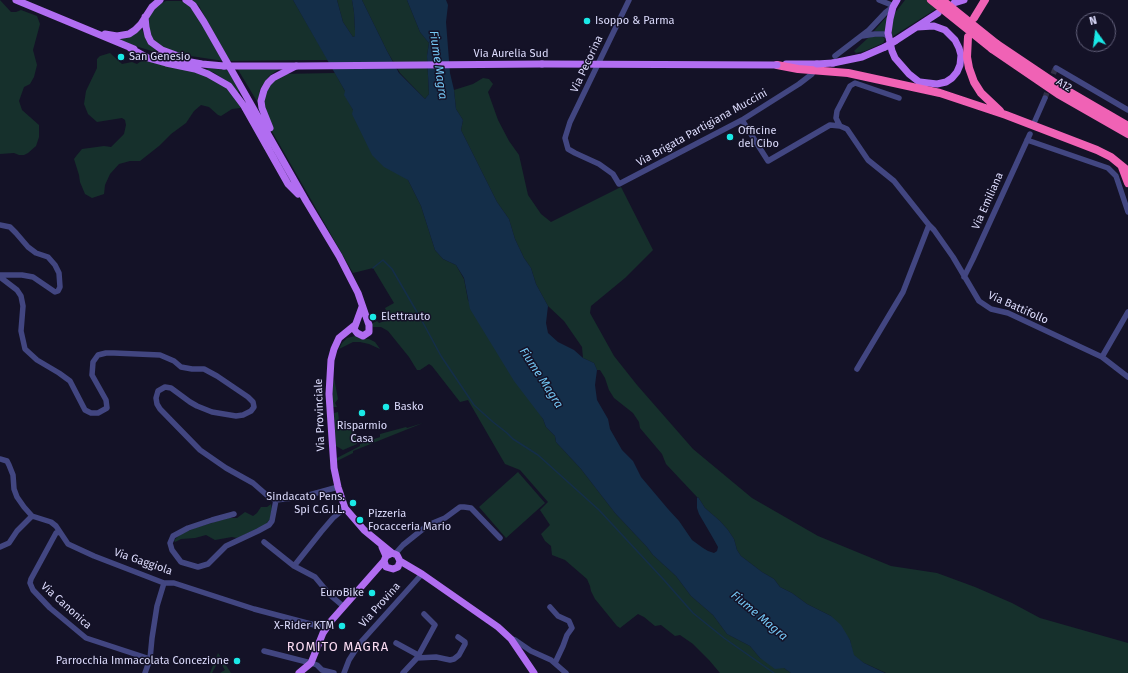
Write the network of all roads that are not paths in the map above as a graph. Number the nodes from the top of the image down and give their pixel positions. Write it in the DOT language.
graph roads {
  1 [pos="16,0"];
  2 [pos="160,0"];
  3 [pos="186,0"];
  4 [pos="629,0"];
  5 [pos="879,0"];
  6 [pos="931,0"];
  7 [pos="942,0"];
  8 [pos="957,0"];
  9 [pos="964,0"];
  10 [pos="985,0"];
  11 [pos="894,4"];
  12 [pos="938,14"];
  13 [pos="146,17"];
  14 [pos="974,18"];
  15 [pos="916,27"];
  16 [pos="81,28"];
  17 [pos="861,36"];
  18 [pos="968,37"];
  19 [pos="892,39"];
  20 [pos="995,46"];
  21 [pos="130,48"];
  22 [pos="835,56"];
  23 [pos="202,64"];
  24 [pos="777,65"];
  25 [pos="296,66"];
  26 [pos="1056,68"];
  27 [pos="812,74"];
  28 [pos="920,82"];
  29 [pos="940,93"];
  30 [pos="899,98"];
  31 [pos="1045,98"];
  32 [pos="1128,110"];
  33 [pos="1006,116"];
  34 [pos="742,120"];
  35 [pos="1034,123"];
  36 [pos="840,126"];
  37 [pos="1128,126"];
  38 [pos="1030,134"];
  39 [pos="1128,134"];
  40 [pos="1027,140"];
  41 [pos="279,150"];
  42 [pos="1125,168"];
  43 [pos="1128,183"];
  44 [pos="619,184"];
  45 [pos="306,201"];
  46 [pos="1128,212"];
  47 [pos="0,225"];
  48 [pos="929,225"];
  49 [pos="0,276"];
  50 [pos="964,277"];
  51 [pos="362,307"];
  52 [pos="1128,312"];
  53 [pos="369,323"];
  54 [pos="356,324"];
  55 [pos="356,333"];
  56 [pos="336,344"];
  57 [pos="1102,357"];
  58 [pos="856,369"];
  59 [pos="1128,377"];
  60 [pos="0,459"];
  61 [pos="338,487"];
  62 [pos="276,500"];
  63 [pos="345,508"];
  64 [pos="234,514"];
  65 [pos="32,516"];
  66 [pos="60,532"];
  67 [pos="500,538"];
  68 [pos="264,542"];
  69 [pos="0,547"];
  70 [pos="389,558"];
  71 [pos="399,564"];
  72 [pos="294,566"];
  73 [pos="422,574"];
  74 [pos="164,583"];
  75 [pos="343,606"];
  76 [pos="550,607"];
  77 [pos="424,614"];
  78 [pos="326,628"];
  79 [pos="458,637"];
  80 [pos="511,639"];
  81 [pos="396,643"];
  82 [pos="264,651"];
  83 [pos="418,657"];
  84 [pos="150,659"];
  85 [pos="311,663"];
  86 [pos="555,663"];
  87 [pos="320,671"];
  88 [pos="146,673"];
  89 [pos="299,673"];
  90 [pos="334,673"];
  91 [pos="344,673"];
  92 [pos="403,673"];
  93 [pos="534,673"];
  94 [pos="566,673"];
  1 -- 16 [label="main road"];
  2 -- 13 [label="main road"];
  3 -- 41 [label="main road"];
  4 -- 44 [label="street, Via Pecorina"];
  5 -- 11 [label="street"];
  6 -- 20 [label="highway, A12, bridge"];
  7 -- 20 [label="highway, A12, bridge"];
  8 -- 9 [label="main road"];
  10 -- 14 [label="highway"];
  11 -- 17 [label="street"];
  11 -- 19 [label="main road"];
  12 -- 15 [label="main road, Via Aurelia Sud"];
  13 -- 16 [label="main road"];
  13 -- 23 [label="main road"];
  15 -- 19 [label="main road, Via Aurelia Sud"];
  15 -- 28 [label="main road"];
  16 -- 21 [label="main road, Via Aurelia Sud"];
  17 -- 19 [label="street"];
  17 -- 22 [label="street"];
  18 -- 33 [label="highway"];
  19 -- 24 [label="main road, Via Aurelia Sud, bridge"];
  19 -- 28 [label="main road"];
  20 -- 37 [label="highway, A12 / A12"];
  20 -- 39 [label="highway, A12 / A12"];
  21 -- 23 [label="main road, Via Aurelia Sud"];
  21 -- 45 [label="main road"];
  23 -- 25 [label="main road, Via Aurelia Sud, bridge"];
  24 -- 25 [label="main road, Via Aurelia Sud, bridge"];
  24 -- 29 [label="highway"];
  25 -- 41 [label="main road"];
  26 -- 32 [label="street"];
  27 -- 34 [label="street, Via Brigata Partigiana Muccini"];
  28 -- 29 [label="main road"];
  29 -- 33 [label="highway"];
  30 -- 36 [label="street"];
  31 -- 35 [label="street"];
  33 -- 42 [label="highway"];
  34 -- 36 [label="street"];
  34 -- 44 [label="street, Via Brigata Partigiana Muccini"];
  36 -- 48 [label="street, Via Battifollo"];
  38 -- 40 [label="street, Via Emiliana"];
  40 -- 46 [label="street"];
  40 -- 50 [label="street, Via Emiliana"];
  41 -- 45 [label="main road"];
  42 -- 43 [label="highway"];
  45 -- 51 [label="main road"];
  47 -- 49 [label="street"];
  48 -- 50 [label="street, Via Battifollo"];
  48 -- 58 [label="street"];
  49 -- 62 [label="street"];
  50 -- 57 [label="street, Via Battifollo"];
  51 -- 53 [label="main road"];
  51 -- 54 [label="main road"];
  52 -- 57 [label="street"];
  53 -- 54 [label="main road"];
  53 -- 55 [label="main road"];
  54 -- 55 [label="main road"];
  54 -- 56 [label="main road"];
  55 -- 56 [label="main road"];
  56 -- 61 [label="main road, Via Provinciale"];
  57 -- 59 [label="street, Via Battifollo"];
  60 -- 65 [label="street"];
  61 -- 62 [label="street"];
  61 -- 63 [label="main road, Via Provinciale"];
  62 -- 64 [label="street"];
  63 -- 70 [label="main road, Via Provinciale"];
  63 -- 72 [label="street"];
  65 -- 66 [label="street, Via Gaggiola"];
  65 -- 69 [label="street"];
  66 -- 74 [label="street, Via Gaggiola"];
  66 -- 84 [label="street, Via Canonica"];
  67 -- 70 [label="street"];
  68 -- 72 [label="street"];
  70 -- 71 [label="main road, Via Provinciale"];
  70 -- 71 [label="main road"];
  70 -- 75 [label="main road"];
  71 -- 73 [label="main road"];
  72 -- 75 [label="street"];
  73 -- 80 [label="main road"];
  73 -- 91 [label="street, Via Provina"];
  74 -- 78 [label="street, Via Gaggiola"];
  74 -- 84 [label="street"];
  75 -- 78 [label="main road"];
  76 -- 86 [label="street"];
  77 -- 83 [label="street"];
  78 -- 85 [label="main road"];
  79 -- 83 [label="street"];
  80 -- 86 [label="street"];
  80 -- 93 [label="main road"];
  81 -- 83 [label="street"];
  82 -- 85 [label="street"];
  83 -- 92 [label="street"];
  84 -- 88 [label="street"];
  85 -- 87 [label="street"];
  85 -- 89 [label="main road"];
  86 -- 94 [label="street"];
  87 -- 90 [label="street"];
}
